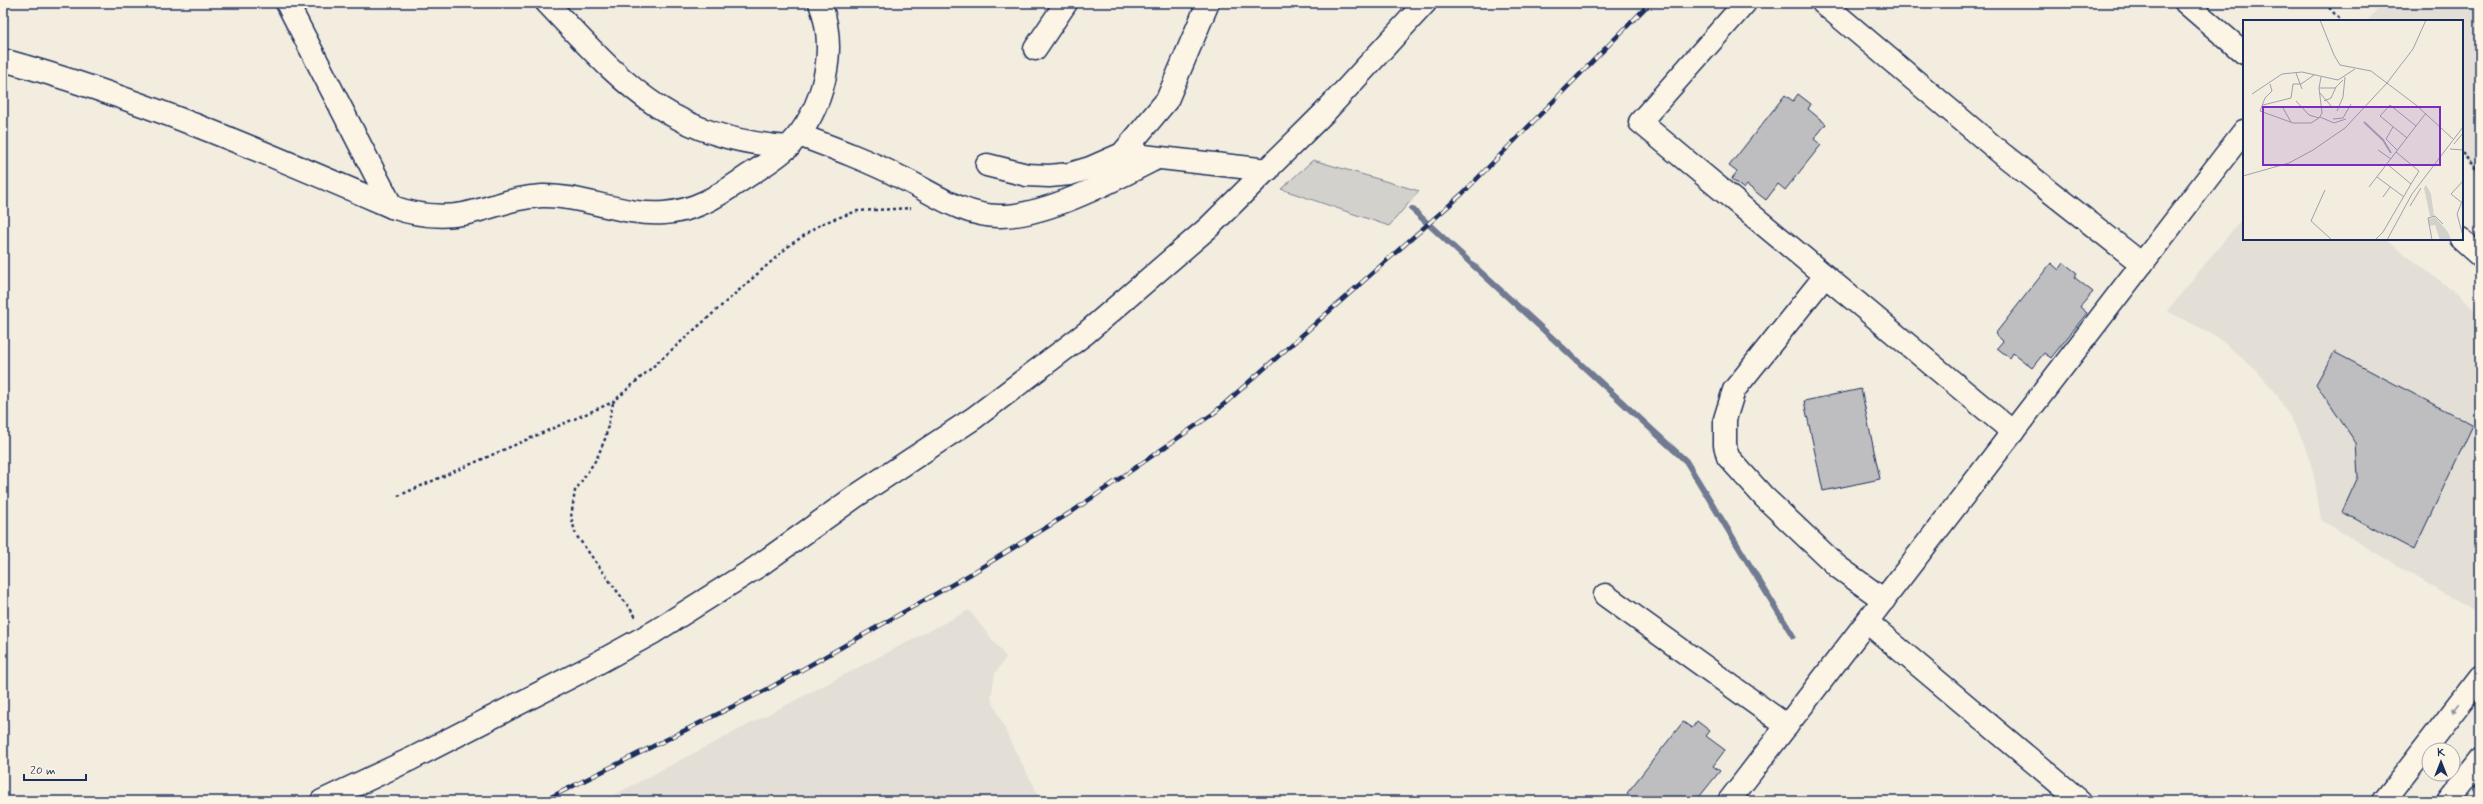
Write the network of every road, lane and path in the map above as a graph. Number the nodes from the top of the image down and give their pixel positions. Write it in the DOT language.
graph roads {
  1 [pos="287,3"];
  2 [pos="547,3"];
  3 [pos="820,3"];
  4 [pos="1066,3"];
  5 [pos="1208,3"];
  6 [pos="1425,3"];
  7 [pos="1745,3"];
  8 [pos="1823,3"];
  9 [pos="2186,3"];
  10 [pos="2326,4"];
  11 [pos="2340,20"];
  12 [pos="1035,49"];
  13 [pos="2243,52"];
  14 [pos="3,60"];
  15 [pos="2243,132"];
  16 [pos="794,141"];
  17 [pos="1122,154"];
  18 [pos="2463,154"];
  19 [pos="1157,158"];
  20 [pos="986,165"];
  21 [pos="1268,170"];
  22 [pos="2480,173"];
  23 [pos="392,207"];
  24 [pos="918,208"];
  25 [pos="2462,240"];
  26 [pos="2480,256"];
  27 [pos="2142,264"];
  28 [pos="1826,276"];
  29 [pos="613,402"];
  30 [pos="2013,432"];
  31 [pos="398,496"];
  32 [pos="1605,595"];
  33 [pos="1884,600"];
  34 [pos="637,618"];
  35 [pos="1867,622"];
  36 [pos="2480,677"];
  37 [pos="1787,726"];
  38 [pos="2480,760"];
  39 [pos="1734,799"];
  40 [pos="322,801"];
  41 [pos="2080,801"];
  42 [pos="2384,801"];
  43 [pos="2448,801"];
  1 -- 23 [label="main road"];
  2 -- 16 [label="main road"];
  3 -- 16 [label="main road"];
  4 -- 12 [label="main road"];
  5 -- 17 [label="main road"];
  6 -- 21 [label="main road"];
  7 -- 28 [label="main road"];
  8 -- 27 [label="main road"];
  9 -- 13 [label="main road"];
  10 -- 11 [label="path"];
  14 -- 23 [label="main road"];
  15 -- 27 [label="main road"];
  16 -- 19 [label="main road"];
  16 -- 23 [label="main road"];
  17 -- 19 [label="main road"];
  17 -- 20 [label="main road"];
  18 -- 22 [label="path"];
  19 -- 21 [label="main road"];
  21 -- 40 [label="main road"];
  24 -- 29 [label="path"];
  25 -- 26 [label="main road"];
  27 -- 30 [label="main road"];
  28 -- 30 [label="main road"];
  28 -- 33 [label="main road"];
  29 -- 31 [label="path"];
  29 -- 34 [label="path"];
  30 -- 33 [label="main road"];
  32 -- 37 [label="main road"];
  33 -- 35 [label="main road"];
  35 -- 37 [label="main road"];
  35 -- 41 [label="main road"];
  36 -- 42 [label="main road, one-way"];
  37 -- 39 [label="main road"];
  38 -- 43 [label="main road"];
}
